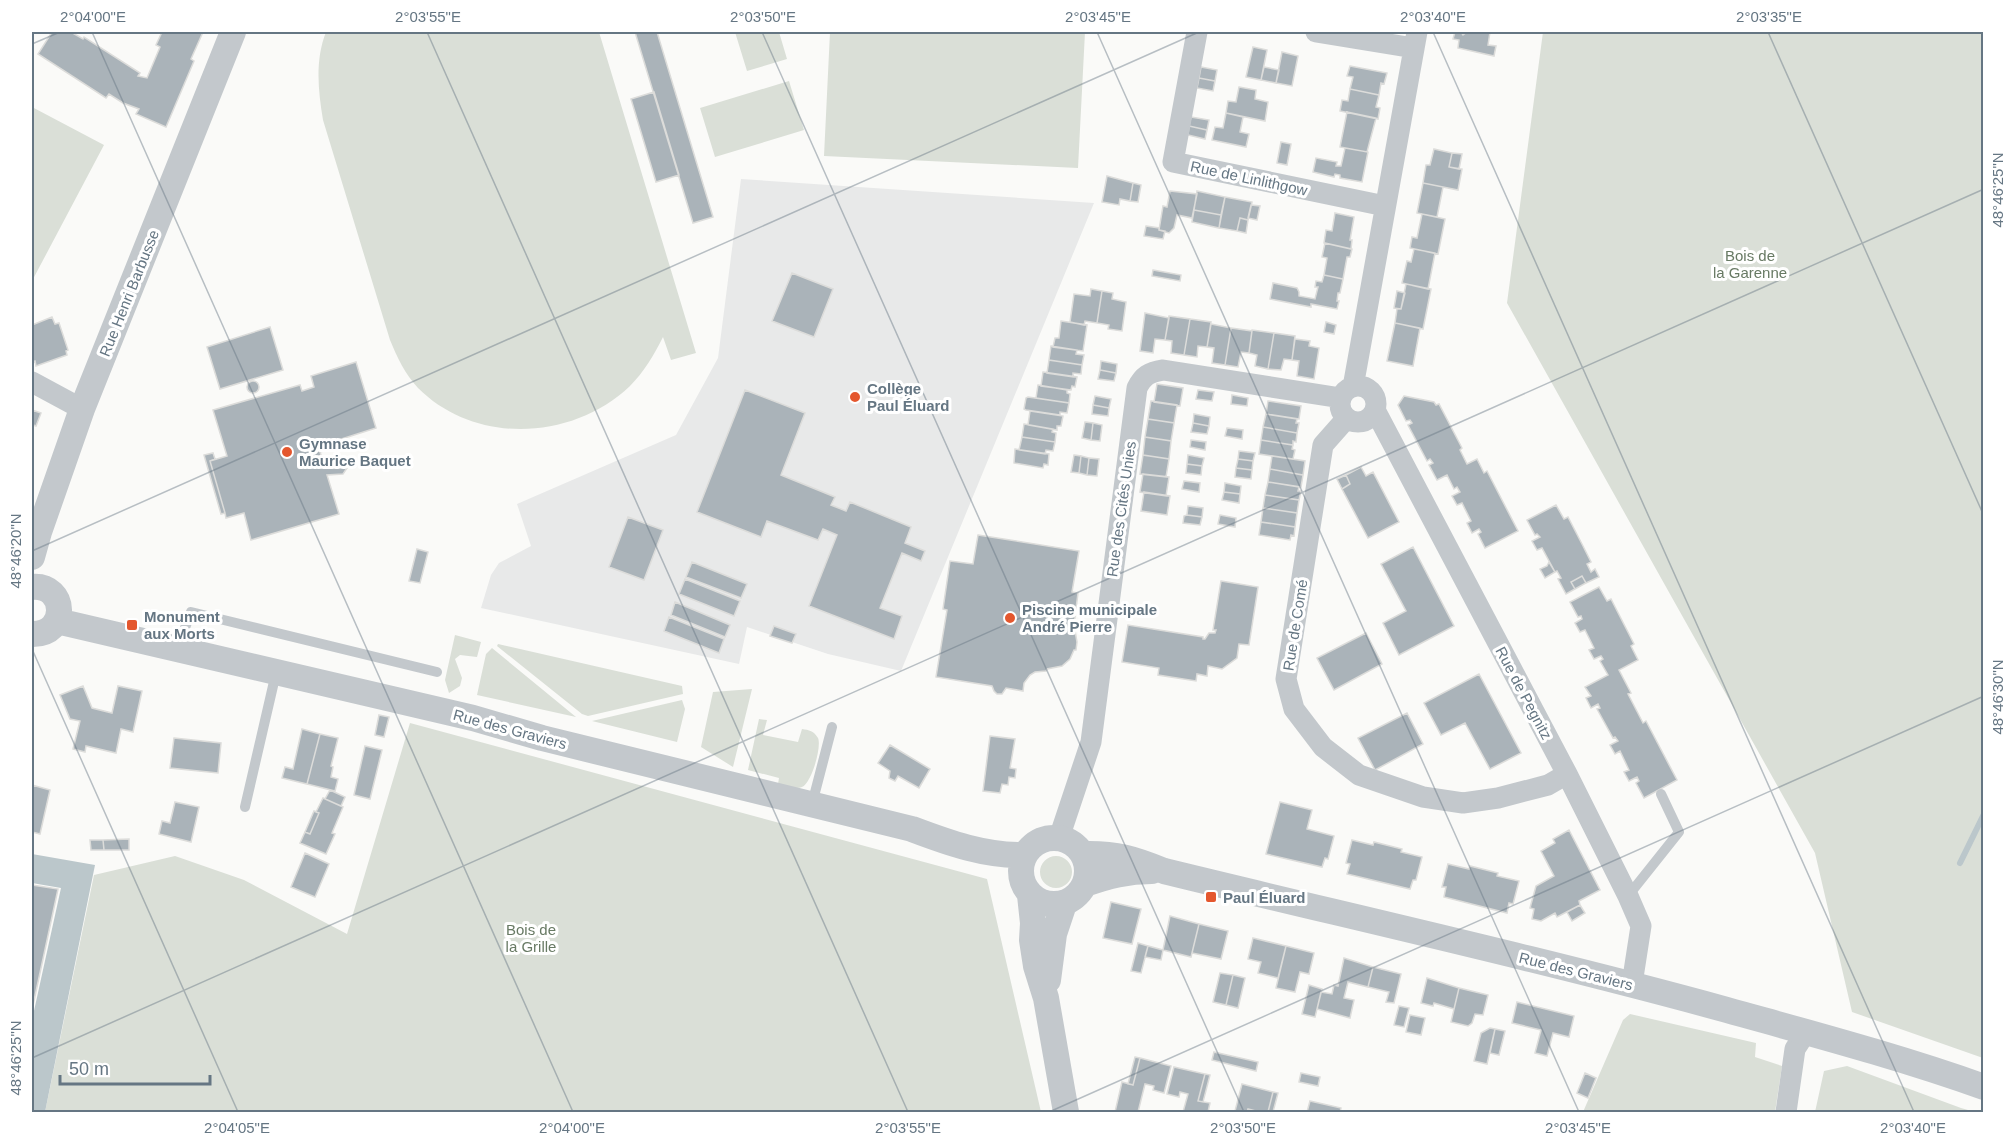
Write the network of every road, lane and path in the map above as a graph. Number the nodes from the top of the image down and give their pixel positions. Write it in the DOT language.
graph roads {
  1 [pos="233,32"];
  2 [pos="1197,32"];
  3 [pos="1316,32"];
  4 [pos="1415,40"];
  5 [pos="1384,206"];
  6 [pos="32,382"];
  7 [pos="1347,401"];
  8 [pos="82,409"];
  9 [pos="1375,410"];
  10 [pos="32,557"];
  11 [pos="32,587"];
  12 [pos="57,621"];
  13 [pos="32,634"];
  14 [pos="177,649"];
  15 [pos="276,672"];
  16 [pos="437,672"];
  17 [pos="832,727"];
  18 [pos="1567,774"];
  19 [pos="1661,794"];
  20 [pos="812,804"];
  21 [pos="245,807"];
  22 [pos="1059,838"];
  23 [pos="960,846"];
  24 [pos="1083,854"];
  25 [pos="1024,855"];
  26 [pos="1164,871"];
  27 [pos="1085,884"];
  28 [pos="1026,888"];
  29 [pos="1628,896"];
  30 [pos="1064,904"];
  31 [pos="1632,984"];
  32 [pos="1046,998"];
  33 [pos="1806,1032"];
  34 [pos="1983,1087"];
  35 [pos="1066,1113"];
  36 [pos="1786,1113"];
  1 -- 8 [label="street, Rue Henri Barbusse"];
  2 -- 5 [label="street, Rue de Linlithgow"];
  3 -- 4 [label="street"];
  4 -- 5 [label="street"];
  5 -- 7 [label="street"];
  6 -- 8 [label="street"];
  7 -- 9 [label="street"];
  7 -- 9 [label="street"];
  7 -- 18 [label="street, Rue de Comé"];
  7 -- 22 [label="street, Rue des Cités Unies"];
  8 -- 10 [label="street, Rue Henri Barbusse"];
  9 -- 18 [label="street, Rue de Pegnitz"];
  11 -- 12 [label="street"];
  12 -- 13 [label="street"];
  12 -- 14 [label="street, Rue des Graviers"];
  14 -- 15 [label="street, Rue des Graviers"];
  14 -- 16 [label="lane"];
  15 -- 20 [label="street, Rue des Graviers"];
  15 -- 21 [label="lane"];
  17 -- 20 [label="lane"];
  18 -- 29 [label="street, Rue de Pegnitz"];
  19 -- 29 [label="lane"];
  20 -- 23 [label="street, Rue des Graviers"];
  22 -- 24 [label="street"];
  22 -- 25 [label="street"];
  23 -- 25 [label="street, Rue des Graviers"];
  23 -- 28 [label="street, Rue des Graviers"];
  24 -- 26 [label="street, Rue des Graviers"];
  24 -- 27 [label="street"];
  25 -- 28 [label="street"];
  26 -- 27 [label="street, Rue des Graviers"];
  26 -- 31 [label="street, Rue des Graviers"];
  27 -- 30 [label="street"];
  28 -- 30 [label="street"];
  28 -- 32 [label="street"];
  29 -- 31 [label="street, Rue de Pegnitz"];
  30 -- 32 [label="street"];
  31 -- 33 [label="street, Rue des Graviers"];
  32 -- 35 [label="street"];
  33 -- 34 [label="street, Rue des Graviers"];
  33 -- 36 [label="street"];
}
